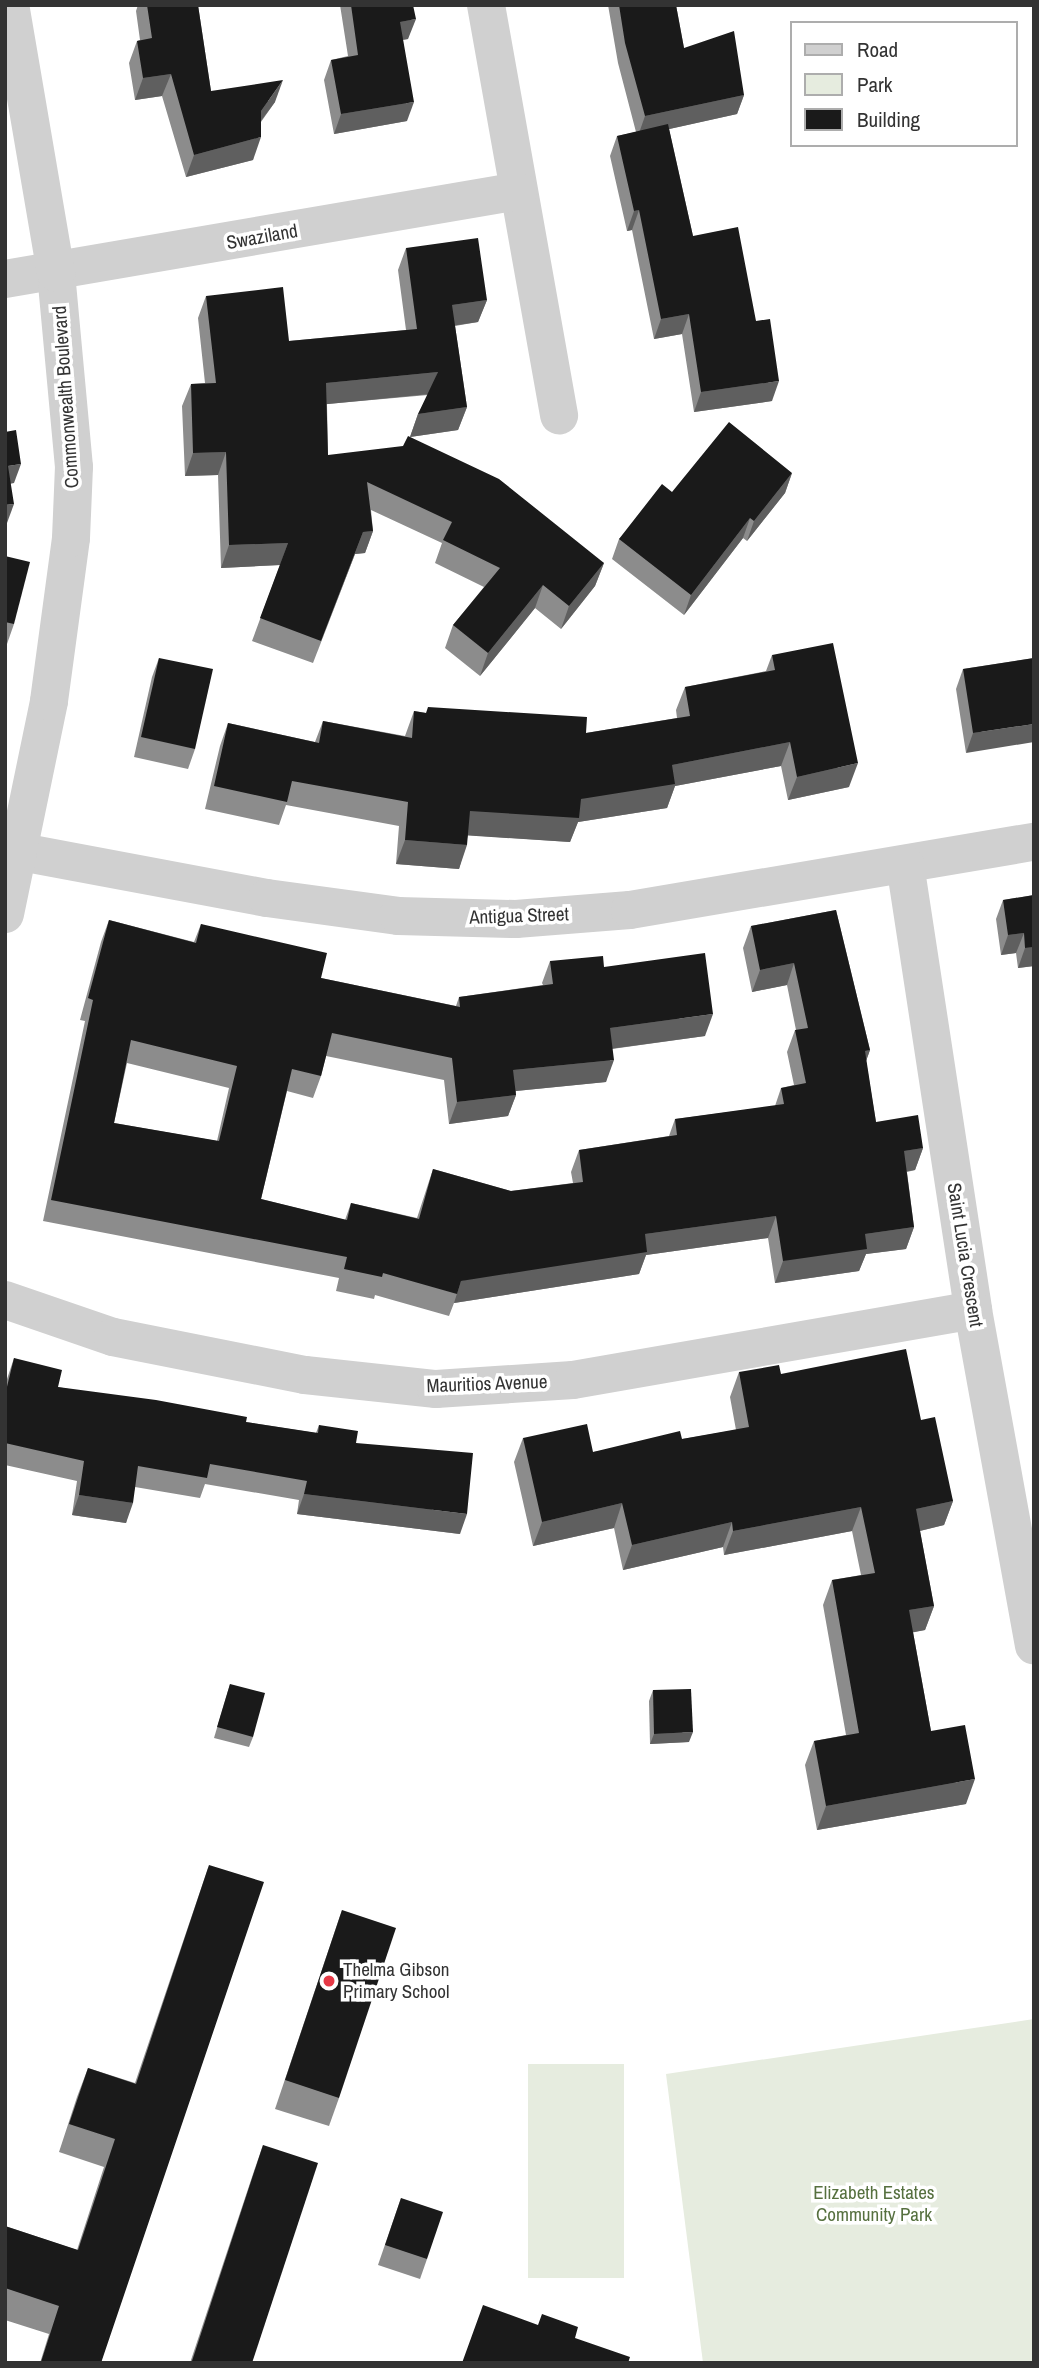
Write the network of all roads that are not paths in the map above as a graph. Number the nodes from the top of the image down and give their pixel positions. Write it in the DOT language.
graph roads {
  1 [pos="10,5"];
  2 [pos="486,5"];
  3 [pos="518,191"];
  4 [pos="56,273"];
  5 [pos="5,279"];
  6 [pos="559,416"];
  7 [pos="1034,842"];
  8 [pos="12,851"];
  9 [pos="905,864"];
  10 [pos="5,914"];
  11 [pos="5,1300"];
  12 [pos="973,1310"];
  13 [pos="1034,1646"];
  1 -- 4 [label="street, Commonwealth Boulevard"];
  2 -- 3 [label="street"];
  3 -- 4 [label="street, Swaziland"];
  3 -- 6 [label="street"];
  4 -- 5 [label="street, Swaziland"];
  4 -- 8 [label="street, Commonwealth Boulevard"];
  7 -- 9 [label="street, Antigua Street"];
  8 -- 9 [label="street, Antigua Street"];
  8 -- 10 [label="street, Commonwealth Boulevard"];
  9 -- 12 [label="street, Saint Lucia Crescent"];
  11 -- 12 [label="street, Mauritios Avenue"];
  12 -- 13 [label="street, Saint Lucia Crescent"];
}
